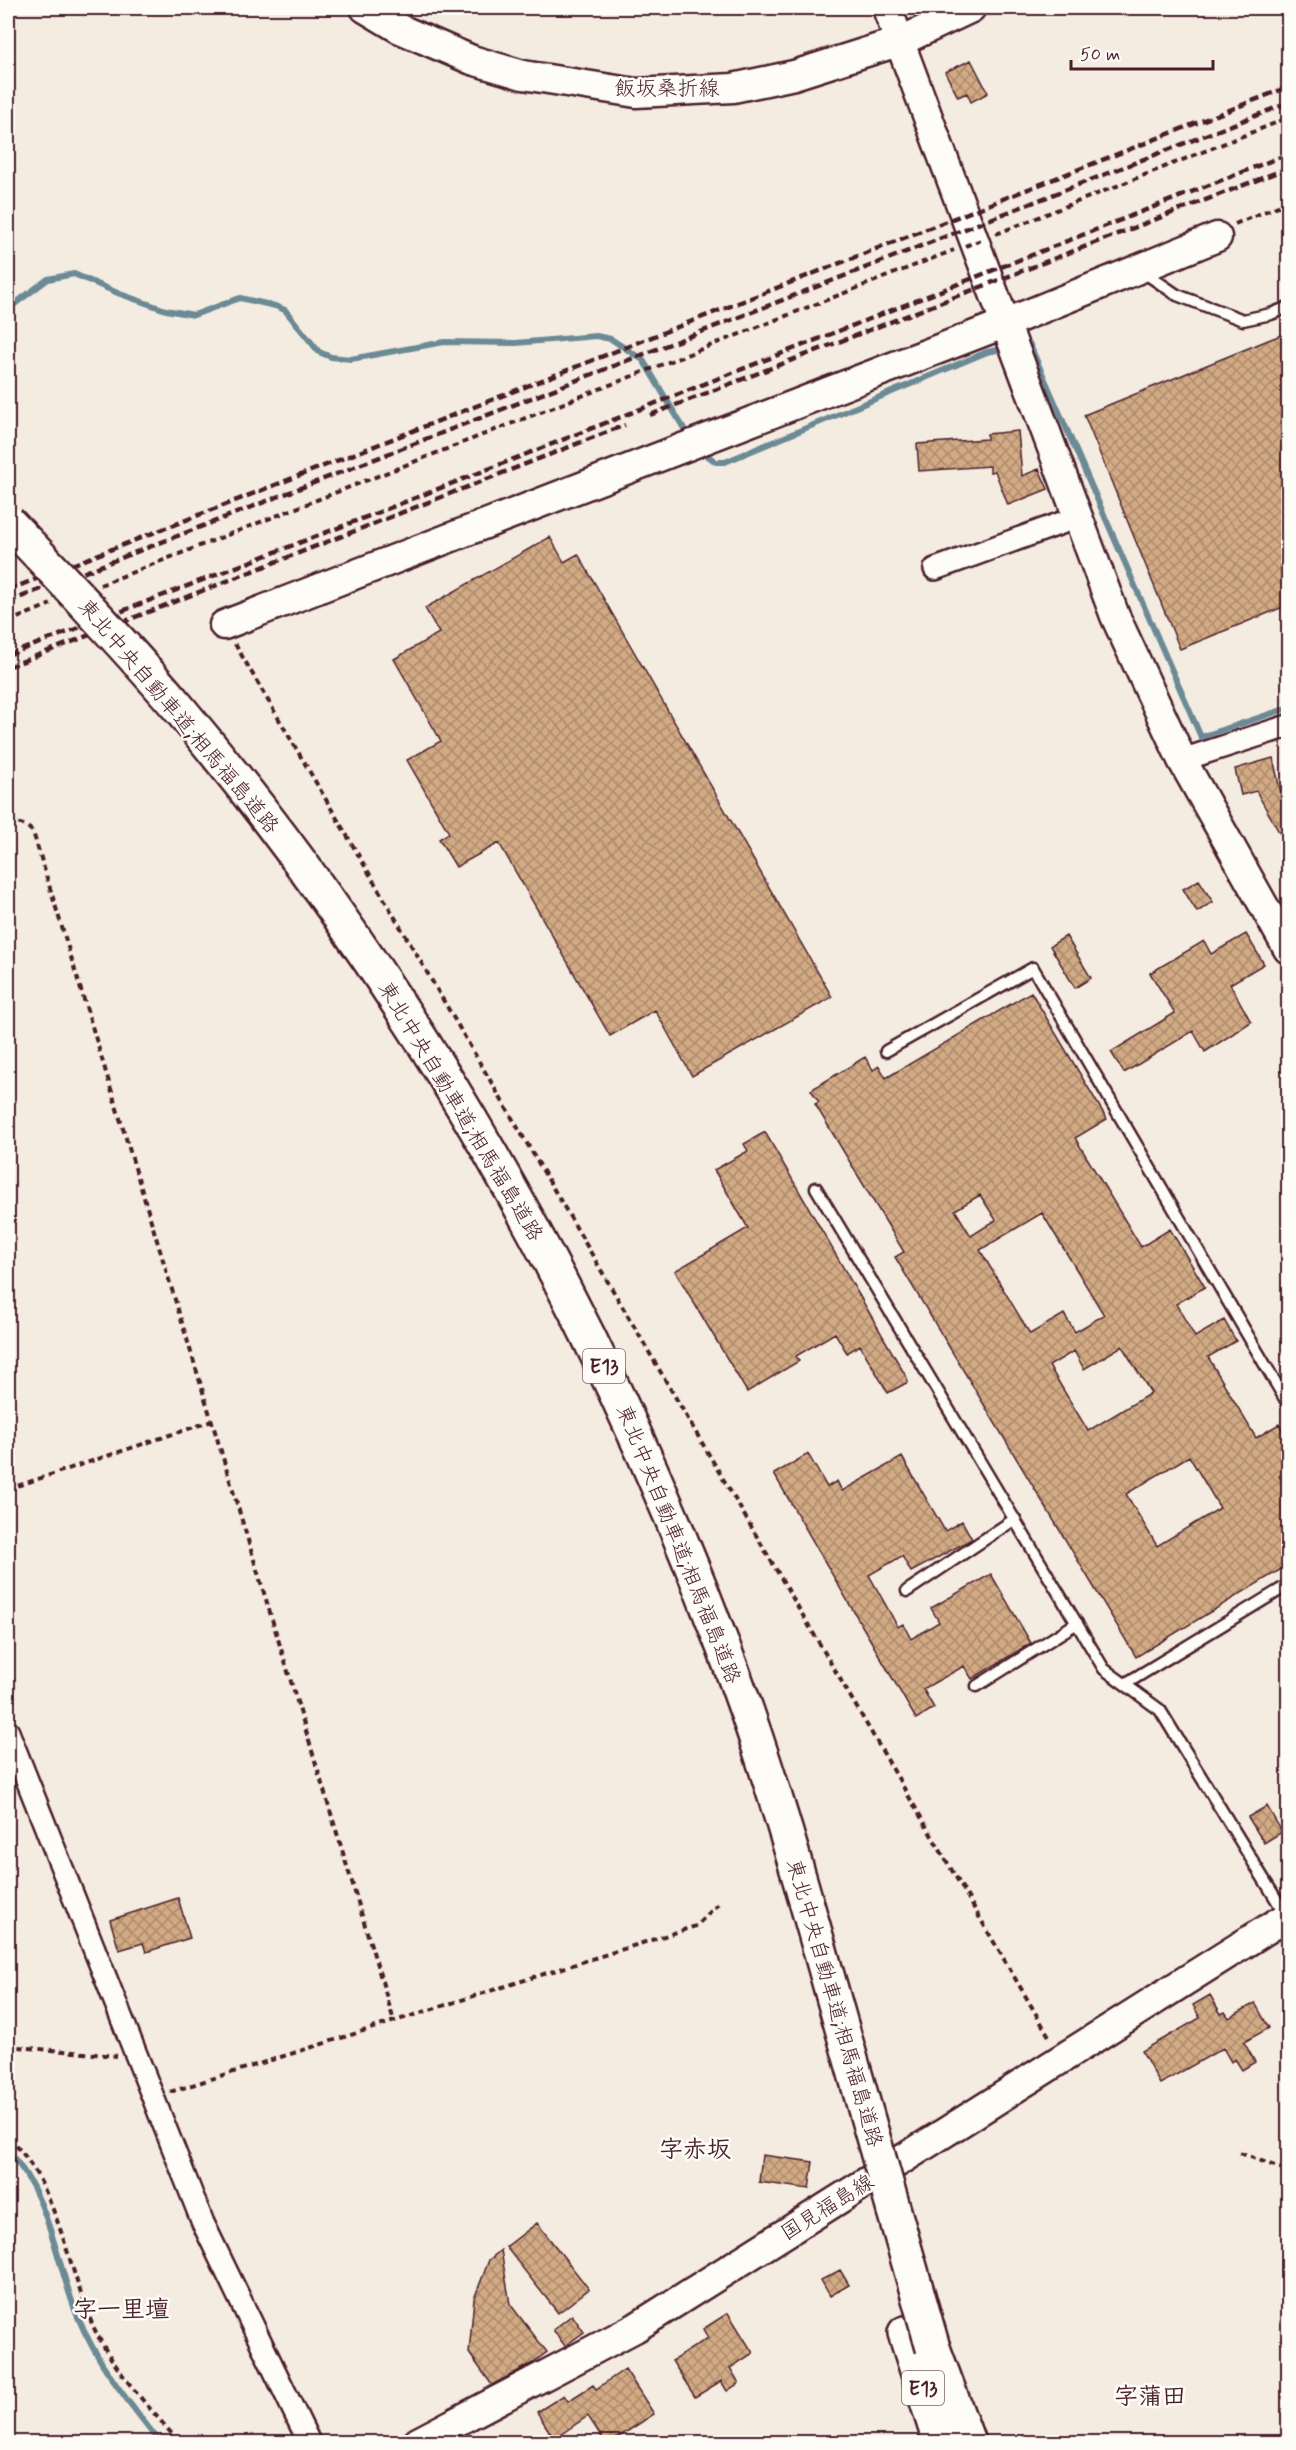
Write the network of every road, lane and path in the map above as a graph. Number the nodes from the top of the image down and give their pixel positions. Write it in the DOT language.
graph roads {
  1 [pos="365,8"];
  2 [pos="887,8"];
  3 [pos="971,8"];
  4 [pos="901,41"];
  5 [pos="1288,118"];
  6 [pos="1288,202"];
  7 [pos="1217,237"];
  8 [pos="1139,269"];
  9 [pos="1288,307"];
  10 [pos="1006,323"];
  11 [pos="1078,517"];
  12 [pos="8,522"];
  13 [pos="8,547"];
  14 [pos="935,569"];
  15 [pos="96,587"];
  16 [pos="63,600"];
  17 [pos="8,622"];
  18 [pos="224,625"];
  19 [pos="1288,726"];
  20 [pos="1182,760"];
  21 [pos="8,826"];
  22 [pos="1288,949"];
  23 [pos="886,1051"];
  24 [pos="816,1188"];
  25 [pos="1288,1404"];
  26 [pos="212,1421"];
  27 [pos="8,1489"];
  28 [pos="1015,1519"];
  29 [pos="1288,1585"];
  30 [pos="907,1591"];
  31 [pos="1077,1623"];
  32 [pos="1125,1684"];
  33 [pos="977,1686"];
  34 [pos="8,1732"];
  35 [pos="718,1904"];
  36 [pos="1288,1917"];
  37 [pos="394,2021"];
  38 [pos="8,2046"];
  39 [pos="1061,2057"];
  40 [pos="136,2058"];
  41 [pos="152,2098"];
  42 [pos="8,2138"];
  43 [pos="1240,2153"];
  44 [pos="1288,2171"];
  45 [pos="919,2340"];
  46 [pos="179,2442"];
  47 [pos="309,2442"];
  48 [pos="418,2442"];
  49 [pos="924,2442"];
  50 [pos="940,2442"];
  51 [pos="963,2442"];
  52 [pos="968,2442"];
  1 -- 4 [label="street, 飯坂桑折線"];
  2 -- 4 [label="street"];
  3 -- 4 [label="street, 飯坂桑折線"];
  4 -- 10 [label="street"];
  5 -- 15 [label="path, bridge"];
  6 -- 7 [label="path"];
  7 -- 8 [label="street"];
  8 -- 9 [label="lane"];
  8 -- 10 [label="street"];
  10 -- 11 [label="street"];
  10 -- 18 [label="street"];
  11 -- 14 [label="street"];
  11 -- 20 [label="street"];
  12 -- 45 [label="highway, 東北中央自動車道;相馬福島道路 / E13, bridge"];
  13 -- 45 [label="highway, 東北中央自動車道;相馬福島道路 / E13"];
  16 -- 17 [label="path"];
  18 -- 39 [label="path"];
  19 -- 20 [label="street"];
  20 -- 22 [label="street"];
  21 -- 26 [label="path"];
  23 -- 25 [label="lane"];
  24 -- 28 [label="lane"];
  26 -- 27 [label="path"];
  26 -- 37 [label="path"];
  28 -- 30 [label="lane"];
  28 -- 31 [label="lane"];
  29 -- 32 [label="lane"];
  31 -- 32 [label="lane"];
  31 -- 33 [label="lane"];
  32 -- 36 [label="lane"];
  34 -- 40 [label="street"];
  35 -- 37 [label="path"];
  36 -- 39 [label="street, 国見福島線"];
  37 -- 41 [label="path"];
  38 -- 40 [label="path"];
  39 -- 48 [label="street, 国見福島線"];
  40 -- 41 [label="street"];
  41 -- 47 [label="street"];
  42 -- 46 [label="path"];
  43 -- 44 [label="path"];
  45 -- 49 [label="highway"];
  45 -- 50 [label="highway, 東北中央自動車道;相馬福島道路 / E13"];
  45 -- 51 [label="highway, 東北中央自動車道;相馬福島道路 / E13"];
  45 -- 52 [label="highway"];
}
